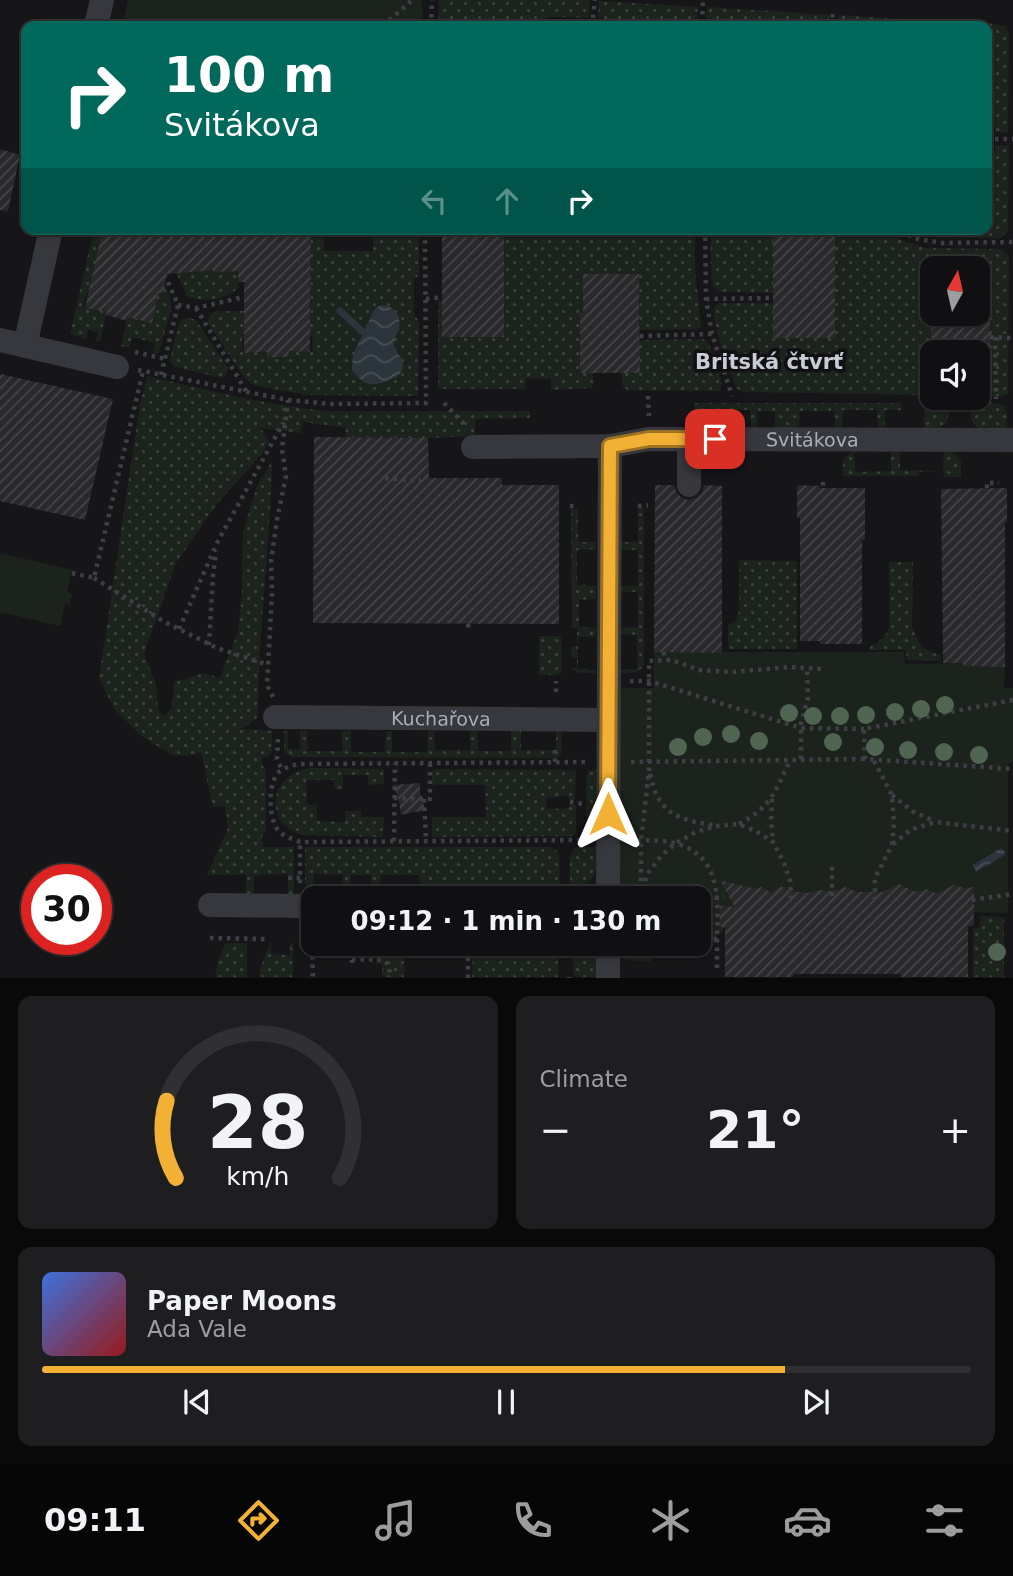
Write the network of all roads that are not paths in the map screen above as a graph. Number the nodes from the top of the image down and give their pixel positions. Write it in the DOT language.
graph roads {
  1 [pos="102,0"];
  2 [pos="97,21"];
  3 [pos="50,235"];
  4 [pos="0,340"];
  5 [pos="25,346"];
  6 [pos="125,359"];
  7 [pos="689,439"];
  8 [pos="1013,440"];
  9 [pos="610,446"];
  10 [pos="473,447"];
  11 [pos="689,485"];
  12 [pos="277,717"];
  13 [pos="608,720"];
  14 [pos="608,886"];
  15 [pos="301,897"];
  16 [pos="210,905"];
  17 [pos="608,956"];
  18 [pos="608,978"];
  1 -- 2 [label="street"];
  3 -- 5 [label="street"];
  4 -- 5 [label="street"];
  5 -- 6 [label="street"];
  7 -- 8 [label="street, Svitákova"];
  7 -- 9 [label="street, Svitákova"];
  7 -- 11 [label="street"];
  9 -- 10 [label="street, Svitákova"];
  9 -- 13 [label="street"];
  12 -- 13 [label="street, Kuchařova"];
  13 -- 14 [label="street"];
  15 -- 16 [label="street"];
  17 -- 18 [label="street"];
}
